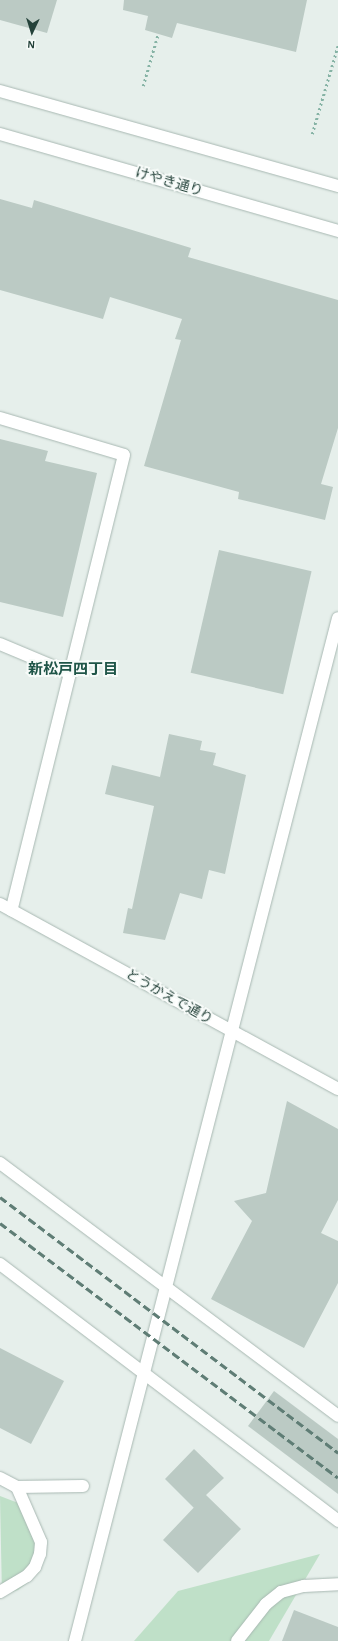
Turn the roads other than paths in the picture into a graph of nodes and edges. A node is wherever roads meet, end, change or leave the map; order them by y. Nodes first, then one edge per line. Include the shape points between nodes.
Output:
1 (0, 92) edge
2 (0, 134) edge
3 (338, 186) edge
4 (338, 230) edge
5 (0, 418) edge
6 (338, 618) edge
7 (0, 644) edge
8 (69, 673) junction
9 (0, 904) edge
10 (11, 910) junction
11 (234, 1032) junction
12 (338, 1089) edge
13 (0, 1163) edge
14 (0, 1264) edge
15 (168, 1286) junction
16 (142, 1373) junction
17 (338, 1416) edge
18 (0, 1478) edge
19 (83, 1486) dead end
20 (17, 1487) junction
21 (338, 1521) edge
22 (338, 1584) edge
23 (0, 1592) edge
24 (75, 1641) edge
25 (237, 1641) edge

1 - 3 street
2 - 4 street, けやき通り
5 - 8 street via 124,454
6 - 11 street
7 - 8 street
8 - 10 street
9 - 10 street, とうかえで通り
10 - 11 street, とうかえで通り
11 - 12 street, とうかえで通り
11 - 15 street
13 - 15 street
14 - 16 street
15 - 16 street
15 - 17 street
16 - 21 street
16 - 24 street
18 - 20 street
19 - 20 street
20 - 23 street via 39,1537 40,1554 35,1567 27,1576
22 - 25 street via 304,1586 281,1592 266,1604

